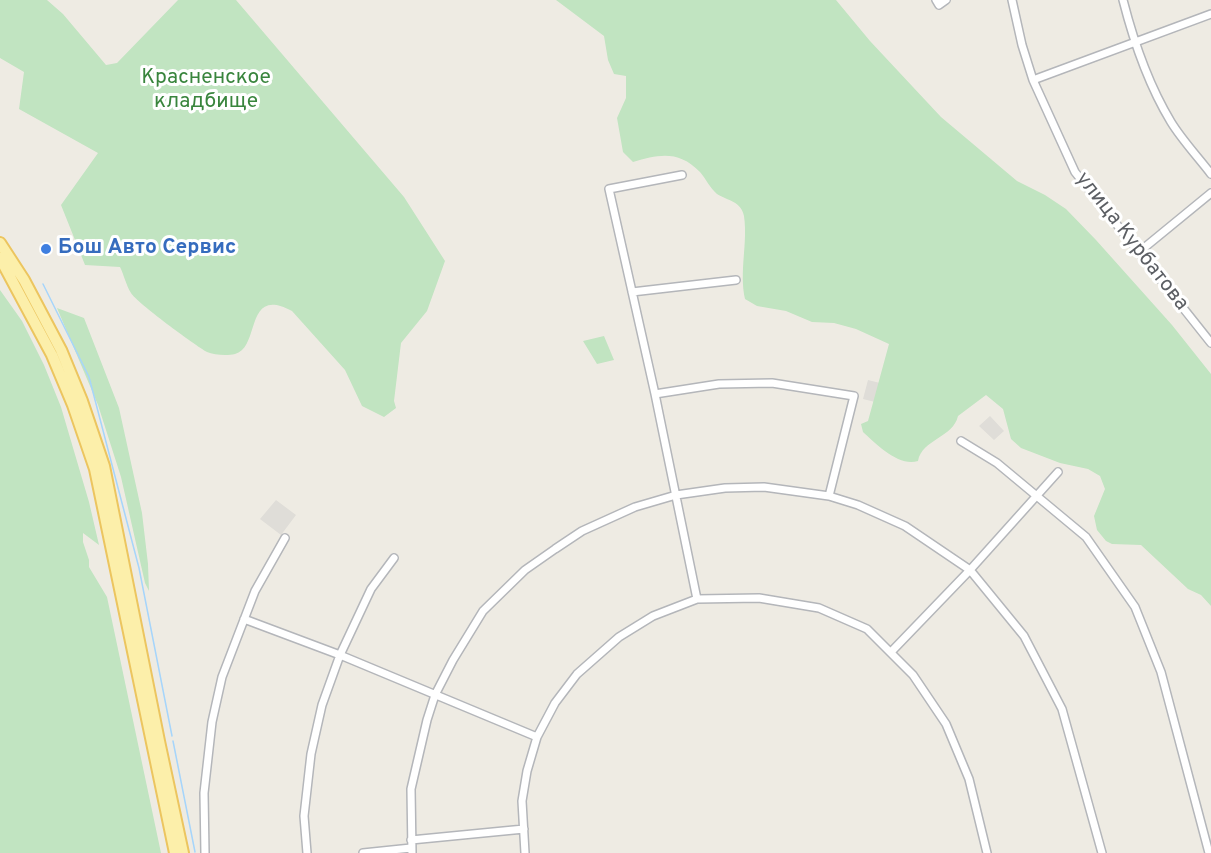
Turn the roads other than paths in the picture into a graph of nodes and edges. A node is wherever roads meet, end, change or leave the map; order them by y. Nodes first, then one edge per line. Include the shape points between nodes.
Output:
1 (1011, 0) edge
2 (1122, 0) edge
3 (1211, 14) edge
4 (1134, 43) junction
5 (1033, 80) junction
6 (1211, 174) edge
7 (682, 175) dead end
8 (1211, 193) edge
9 (0, 243) edge
10 (1138, 252) junction
11 (0, 258) edge
12 (736, 280) dead end
13 (632, 292) junction
14 (1209, 338) edge
15 (655, 394) junction
16 (961, 441) dead end
17 (1058, 472) dead end
18 (676, 495) junction
19 (1038, 495) junction
20 (829, 496) junction
21 (285, 538) dead end
22 (394, 558) dead end
23 (970, 570) junction
24 (697, 599) junction
25 (244, 619) junction
26 (891, 652) junction
27 (339, 655) junction
28 (435, 695) junction
29 (537, 737) junction
30 (524, 830) junction
31 (411, 840) junction
32 (411, 851) edge
33 (175, 853) edge
34 (183, 853) edge
35 (205, 853) edge
36 (307, 853) edge
37 (363, 853) edge
38 (525, 853) edge
39 (987, 853) edge
40 (1102, 853) edge
41 (1209, 853) edge

1 - 5 street, улица Курбатова
2 - 4 street
3 - 4 street
4 - 5 street
4 - 6 street via 1172,123
5 - 10 street, улица Курбатова via 1075,172
7 - 13 street via 609,189
8 - 10 street
9 - 34 main road via 61,351 104,466
10 - 14 street, улица Курбатова
11 - 33 main road via 52,354 95,469
12 - 13 street
13 - 15 street
15 - 18 street
15 - 20 street via 719,384 772,383 854,396
16 - 19 street
17 - 19 street
18 - 20 street via 764,486
18 - 24 street
18 - 28 street via 635,507 582,531 525,570 483,611
19 - 23 street
19 - 41 street via 1086,537 1136,607 1161,672
20 - 23 street via 906,526
21 - 25 street
22 - 27 street via 371,589
23 - 26 street
23 - 40 street via 1024,636 1062,709
24 - 26 street via 759,598 819,608 867,629
24 - 29 street via 653,616 619,637 577,674 555,703
25 - 27 street
25 - 35 street via 222,677 212,722 204,793
26 - 39 street via 913,675 946,724 969,779
27 - 28 street
27 - 36 street via 311,754 304,816
28 - 29 street
28 - 31 street via 411,789
29 - 30 street via 522,801
30 - 31 street
30 - 38 street
31 - 32 street
32 - 37 street

